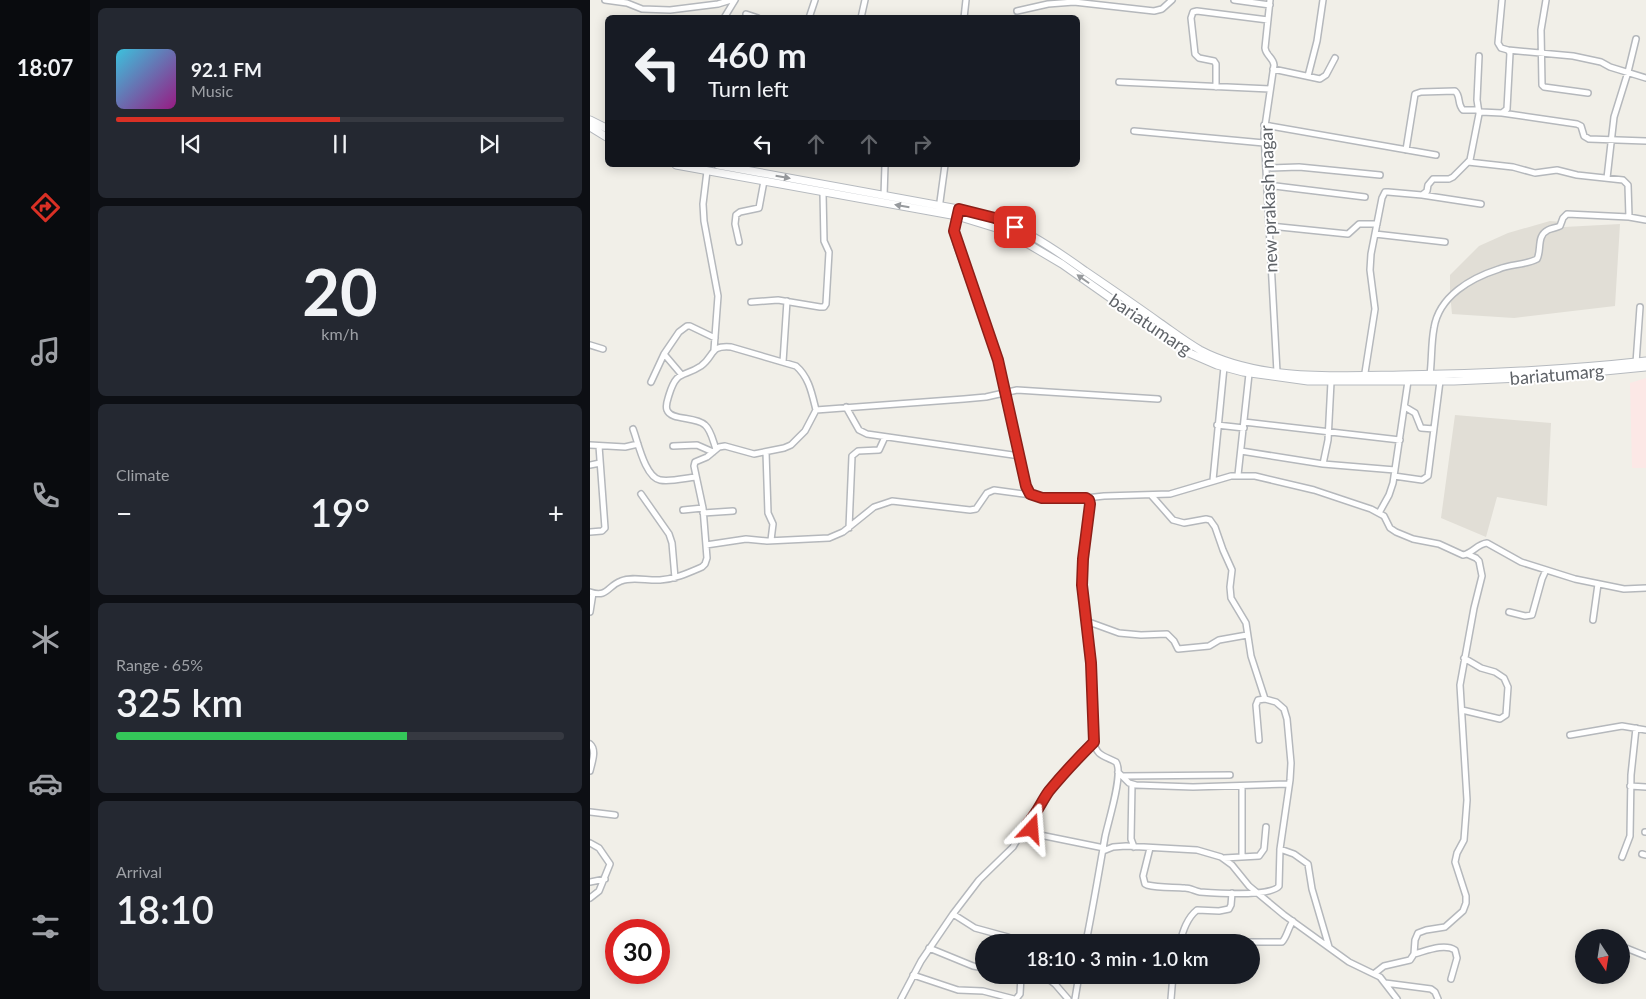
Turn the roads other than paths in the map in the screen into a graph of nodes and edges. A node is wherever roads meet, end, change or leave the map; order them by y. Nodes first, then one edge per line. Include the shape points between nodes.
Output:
1 (605, 0) edge
2 (733, 0) edge
3 (815, 0) edge
4 (863, 0) edge
5 (966, 0) edge
6 (1172, 0) edge
7 (1234, 0) edge
8 (1323, 0) edge
9 (1502, 0) edge
10 (1546, 0) edge
11 (1270, 2) edge
12 (1017, 11) dead end
13 (746, 14) dead end
14 (726, 15) edge
15 (749, 15) edge
16 (810, 15) edge
17 (861, 15) edge
18 (964, 15) edge
19 (1268, 20) junction
20 (1636, 39) dead end
21 (1508, 50) junction
22 (1541, 53) junction
23 (1478, 56) dead end
24 (1335, 58) dead end
25 (1273, 69) junction
26 (1628, 72) junction
27 (1308, 76) junction
28 (1646, 78) edge
29 (1118, 82) dead end
30 (1216, 87) junction
31 (1270, 89) junction
32 (1588, 93) dead end
33 (1479, 112) junction
34 (1502, 113) junction
35 (590, 120) edge
36 (1264, 125) junction
37 (590, 127) edge
38 (605, 128) edge
39 (1134, 131) dead end
40 (605, 136) edge
41 (1612, 141) junction
42 (1646, 142) edge
43 (1264, 143) junction
44 (1406, 150) junction
45 (1436, 155) dead end
46 (1468, 162) junction
47 (686, 167) edge
48 (729, 167) edge
49 (885, 167) edge
50 (946, 167) edge
51 (1266, 168) junction
52 (707, 171) junction
53 (1380, 175) dead end
54 (1607, 178) junction
55 (764, 181) junction
56 (1267, 185) junction
57 (823, 192) junction
58 (1422, 194) junction
59 (884, 196) junction
60 (1365, 197) dead end
61 (1481, 204) dead end
62 (939, 209) junction
63 (958, 212) junction
64 (1629, 217) junction
65 (1646, 220) edge
66 (1376, 224) junction
67 (1270, 226) junction
68 (1375, 234) junction
69 (738, 242) dead end
70 (1445, 242) dead end
71 (786, 301) junction
72 (751, 302) dead end
73 (1640, 307) dead end
74 (715, 338) junction
75 (590, 345) edge
76 (603, 349) dead end
77 (714, 350) junction
78 (664, 354) junction
79 (783, 362) junction
80 (1636, 362) junction
81 (1646, 362) edge
82 (1224, 367) junction
83 (1646, 368) edge
84 (1277, 372) junction
85 (681, 374) junction
86 (1249, 374) junction
87 (1430, 375) junction
88 (1364, 379) junction
89 (1408, 381) junction
90 (1440, 381) junction
91 (651, 382) dead end
92 (1331, 382) junction
93 (1006, 392) junction
94 (1158, 399) dead end
95 (846, 407) junction
96 (1405, 407) junction
97 (816, 410) junction
98 (1217, 425) junction
99 (1244, 425) junction
100 (633, 429) dead end
101 (1434, 429) junction
102 (1329, 433) junction
103 (885, 437) junction
104 (1400, 440) junction
105 (590, 444) edge
106 (638, 444) junction
107 (599, 446) junction
108 (673, 446) dead end
109 (715, 450) junction
110 (1241, 451) junction
111 (766, 452) junction
112 (1020, 456) junction
113 (600, 463) junction
114 (1323, 464) junction
115 (590, 465) edge
116 (1395, 473) junction
117 (1238, 475) junction
118 (696, 477) junction
119 (1213, 480) junction
120 (641, 494) dead end
121 (1151, 495) junction
122 (1031, 496) junction
123 (1086, 498) junction
124 (683, 510) dead end
125 (703, 510) junction
126 (733, 511) dead end
127 (1379, 513) junction
128 (849, 528) junction
129 (590, 532) edge
130 (771, 540) junction
131 (706, 545) junction
132 (1467, 554) junction
133 (1546, 570) junction
134 (675, 578) junction
135 (1598, 584) junction
136 (1646, 588) edge
137 (592, 592) edge
138 (590, 612) edge
139 (1509, 612) dead end
140 (1593, 620) dead end
141 (1086, 621) junction
142 (1247, 635) junction
143 (1464, 658) junction
144 (1265, 699) junction
145 (1462, 710) junction
146 (1636, 728) junction
147 (1646, 730) edge
148 (1570, 735) dead end
149 (1259, 740) dead end
150 (1094, 742) junction
151 (590, 744) edge
152 (590, 771) edge
153 (1118, 772) junction
154 (1230, 775) dead end
155 (1123, 776) junction
156 (1132, 784) junction
157 (1289, 784) junction
158 (1242, 786) junction
159 (1630, 786) junction
160 (1646, 787) edge
161 (590, 812) edge
162 (615, 814) dead end
163 (1027, 824) junction
164 (1266, 827) dead end
165 (590, 843) edge
166 (1134, 847) junction
167 (1150, 848) junction
168 (1103, 849) junction
169 (1280, 849) junction
170 (1242, 856) junction
171 (1622, 857) dead end
172 (1224, 858) junction
173 (605, 879) junction
174 (590, 882) edge
175 (1232, 893) junction
176 (1257, 893) junction
177 (590, 898) edge
178 (953, 914) junction
179 (1293, 922) junction
180 (997, 934) edge
181 (1087, 934) edge
182 (1183, 934) edge
183 (1260, 942) edge
184 (929, 948) junction
185 (1329, 948) junction
186 (1630, 950) edge
187 (1414, 954) junction
188 (1646, 956) edge
189 (975, 966) edge
190 (1375, 973) junction
191 (913, 975) junction
192 (1451, 979) dead end
193 (1385, 983) junction
194 (1019, 984) edge
195 (1055, 984) edge
196 (1078, 984) edge
197 (1172, 984) edge
198 (901, 999) edge
199 (1015, 999) edge
200 (1068, 999) edge
201 (1076, 999) edge
202 (1171, 999) edge
203 (1397, 999) edge
204 (1438, 999) edge

1 - 2 street via 627,3 640,9 670,10
2 - 14 street
3 - 16 street
4 - 17 street
5 - 18 street
6 - 12 street via 1154,11 1074,2
7 - 11 street
8 - 27 street via 1318,40
9 - 21 street via 1498,43
10 - 22 street
11 - 19 street, new prakash nagar
13 - 15 street
19 - 25 street, new prakash nagar via 1265,52 1273,60
19 - 30 street via 1193,12 1195,54 1216,64
20 - 26 street
21 - 22 street
21 - 34 street via 1508,105
22 - 26 street via 1573,56
22 - 32 street via 1544,87
23 - 33 street
24 - 27 street via 1324,78
25 - 27 street
25 - 31 street, new prakash nagar
26 - 28 street
26 - 41 street via 1614,117
29 - 30 street
30 - 31 street
31 - 36 street, new prakash nagar
33 - 34 street
33 - 44 street via 1463,110 1454,92 1416,94
33 - 46 street via 1472,156
34 - 41 street via 1577,124 1586,138
35 - 38 main road
36 - 43 street, new prakash nagar
36 - 44 street
37 - 40 main road
39 - 43 street
41 - 42 street
41 - 54 street
43 - 51 street, new prakash nagar
44 - 45 street
46 - 54 street via 1535,173 1557,170
46 - 58 street via 1453,177 1433,179
47 - 52 main road, bariatumarg
48 -> 59 main road, bariatumarg
49 - 59 street
50 - 62 street
51 - 53 street
51 - 56 street, new prakash nagar
52 - 55 main road, bariatumarg
52 - 74 street via 703,212 717,289
54 - 64 street via 1626,182
55 - 57 main road, bariatumarg
55 - 69 street via 759,208 736,216
56 - 60 street
56 - 67 street, new prakash nagar
62 -> 57 main road, bariatumarg
57 - 71 street via 824,241 829,252 826,304 820,307
58 - 61 street
58 - 66 street via 1385,192
59 - 62 main road, bariatumarg
62 - 63 main road, bariatumarg
82 -> 63 main road, bariatumarg via 1187,352 1031,245
63 - 84 main road, bariatumarg via 995,218 1034,237 1201,350 1231,363
63 - 93 street via 954,231 956,243 998,360
64 - 65 street
64 - 87 street via 1567,214 1560,226 1544,233 1537,259 1500,268 1467,282 1450,298 1436,319
66 - 67 street via 1359,224 1348,234
66 - 68 street
67 - 84 street, new prakash nagar
68 - 70 street
68 - 88 street via 1370,270 1375,309
71 - 72 street
71 - 79 street
73 - 80 street
74 - 77 street
74 - 78 street via 687,326
75 - 76 street
77 - 79 street via 731,347
77 - 85 street via 702,365
78 - 85 street
78 - 91 street
79 - 97 street via 796,366 804,375
80 - 81 main road, bariatumarg
80 - 87 main road, bariatumarg via 1543,371
82 - 86 main road, bariatumarg
82 - 98 street
83 - 90 main road, bariatumarg via 1518,379
84 - 88 main road, bariatumarg
85 - 109 street via 672,384 667,410 673,416 705,425
86 - 92 main road, bariatumarg
86 - 99 street
87 - 88 main road, bariatumarg
88 - 89 main road, bariatumarg
88 - 92 main road, bariatumarg
89 - 90 main road, bariatumarg
89 - 96 street
90 - 101 street
92 - 102 street
93 - 94 street via 1017,390
93 - 95 street via 964,399
93 - 112 street
95 - 97 street
95 - 103 street via 859,430
96 - 101 street via 1415,413 1421,428
96 - 104 street
97 - 111 street via 805,431 791,445
98 - 99 street
98 - 119 street
99 - 102 street
99 - 110 street
100 - 106 street
101 - 116 street via 1428,476 1422,480
102 - 104 street
102 - 114 street
103 - 112 street
103 - 128 street via 879,450 858,451 852,456
104 - 116 street
105 - 107 street
106 - 107 street
106 - 118 street via 648,471 656,479
107 - 113 street
108 - 109 street via 698,445
109 - 111 street via 725,446 754,454
109 - 118 street via 694,463
110 - 114 street
110 - 117 street
111 - 130 street via 768,513 773,524
112 - 122 street
113 - 115 street
113 - 129 street via 605,528
114 - 116 street
116 - 127 street via 1391,490
117 - 119 street
117 - 127 street via 1314,490
118 - 125 street
119 - 121 street via 1178,493
120 - 134 street via 669,534
121 - 123 street
121 - 142 street via 1173,520 1184,523 1206,519 1213,523 1232,570 1232,598 1244,619
122 - 123 street
122 - 128 street via 994,490 987,493 976,509 970,510 892,501 874,507
123 - 141 street via 1090,509 1082,585
124 - 125 street
125 - 126 street
125 - 131 street
127 - 132 street via 1396,532
128 - 130 street via 829,538
130 - 131 street
131 - 134 street via 705,564
132 - 133 street via 1487,543 1521,562
132 - 143 street via 1479,561 1482,576
133 - 135 street
133 - 139 street via 1532,615
134 - 137 street via 624,580 604,593
135 - 136 street via 1624,589
135 - 140 street
137 - 138 street
141 - 142 street via 1118,633 1167,634 1180,649 1209,646 1219,640
141 - 150 street
142 - 144 street
143 - 145 street via 1460,684
143 - 145 street via 1500,675 1508,687 1503,718
144 - 149 street via 1258,700 1256,705
144 - 157 street via 1276,702 1286,713 1291,763
145 - 187 street via 1467,800 1464,840 1455,862 1466,903 1463,911 1445,927 1418,933
146 - 147 street
146 - 148 street via 1614,726
146 - 159 street
150 - 153 street via 1100,756 1116,762
150 - 163 street via 1068,768
151 - 152 street via 594,751
153 - 155 street
153 - 168 street
154 - 155 street
155 - 156 street
156 - 158 street
156 - 166 street via 1131,839
157 - 158 street
157 - 169 street
158 - 170 street
159 - 160 street
159 - 171 street via 1630,836
161 - 162 street
163 - 168 street via 1040,834
163 - 178 street via 1013,847 980,880
164 - 170 street via 1261,855
165 - 173 street via 599,848 610,864
166 - 167 street
166 - 168 street
167 - 172 street via 1197,850
167 - 175 street via 1144,876 1147,886
168 - 181 street
169 - 176 street via 1278,888
169 - 185 street via 1301,857 1310,868 1312,889
170 - 172 street
172 - 176 street
173 - 174 street
173 - 177 street via 599,891
175 - 176 street
175 - 182 street via 1229,909 1197,910
176 - 179 street
178 - 180 street via 975,928
178 - 184 street
179 - 183 street via 1282,942
179 - 185 street
184 - 189 street
184 - 191 street
185 - 190 street via 1354,965
186 - 188 street
187 - 190 street via 1410,960 1384,966
187 - 192 street via 1444,947 1455,950 1457,958
190 - 193 street
191 - 198 street
191 - 199 street via 958,990 983,991
193 - 203 street
193 - 204 street via 1431,989
194 - 199 street via 1020,994
195 - 200 street
196 - 201 street
197 - 202 street

